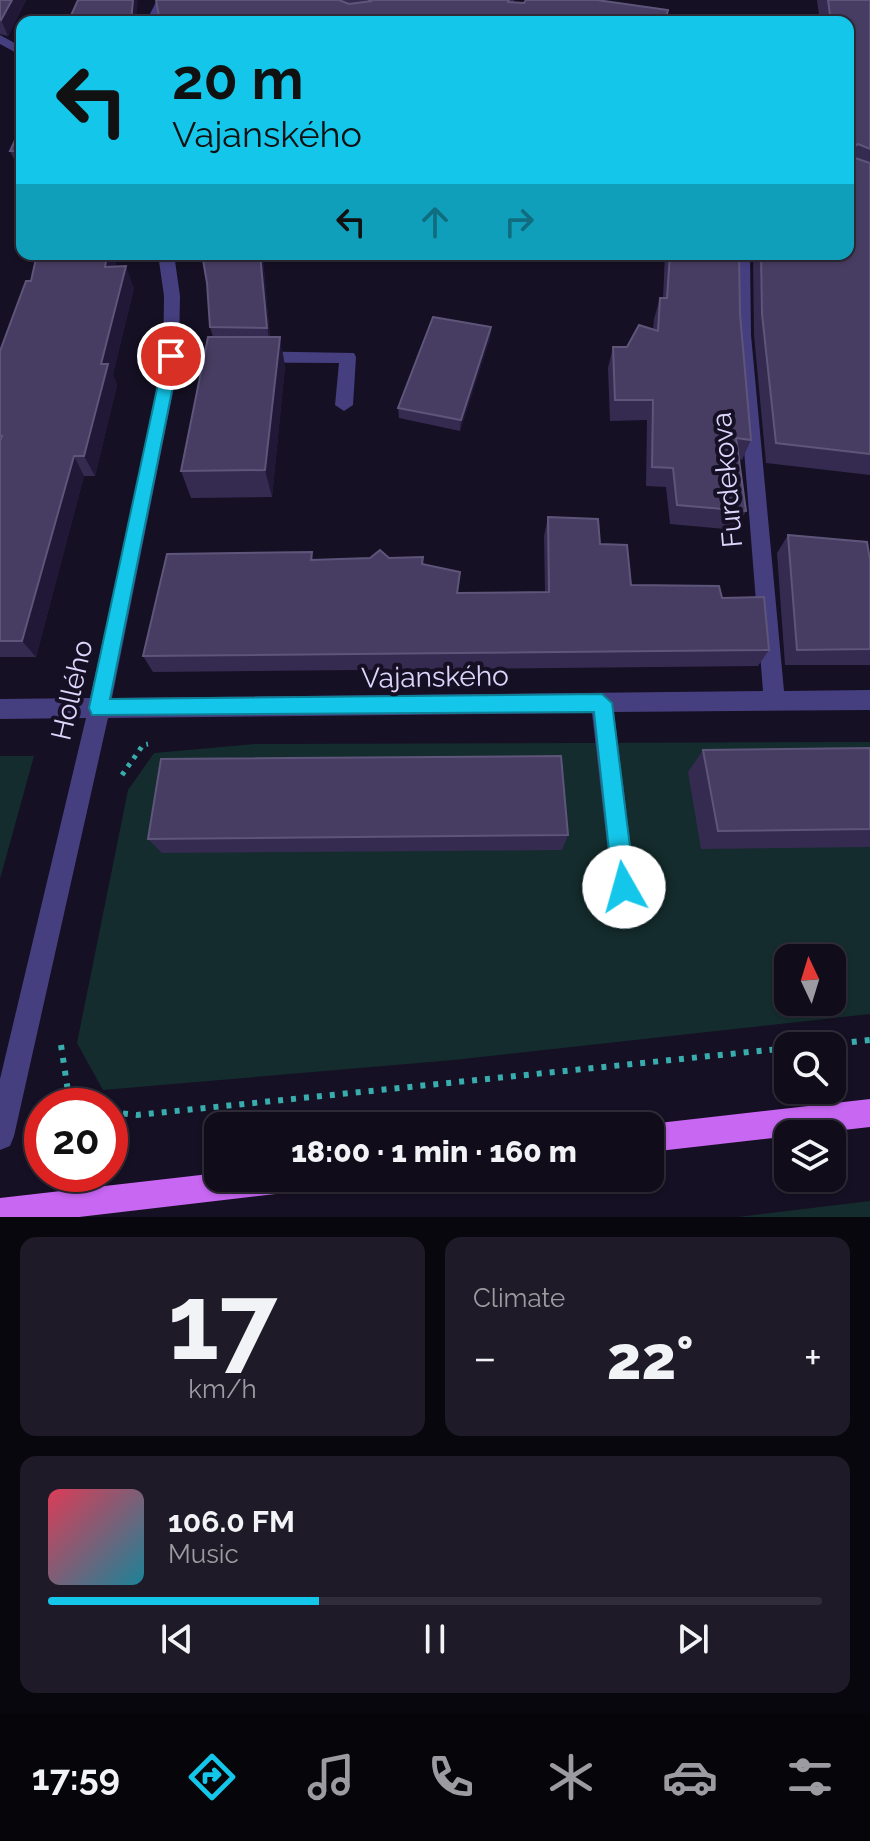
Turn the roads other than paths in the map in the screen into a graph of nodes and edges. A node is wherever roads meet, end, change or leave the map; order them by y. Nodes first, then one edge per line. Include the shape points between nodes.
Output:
1 (167, 260) edge
2 (742, 260) edge
3 (171, 356) junction
4 (344, 405) dead end
5 (870, 700) edge
6 (774, 701) junction
7 (602, 703) junction
8 (99, 708) junction
9 (0, 709) edge
10 (624, 887) dead end
11 (870, 1113) edge
12 (0, 1136) edge
13 (664, 1136) edge
14 (204, 1188) edge
15 (0, 1212) edge

1 - 3 street, Hollého
2 - 6 street, Furdekova via 743,335
3 - 4 street via 348,357
3 - 8 street, Hollého
5 - 6 street, Vajanského
6 - 7 street, Vajanského
7 - 8 street, Vajanského
7 - 10 street
8 - 9 street, Vajanského
8 - 12 street, Hollého
11 - 13 main road
14 - 15 main road

